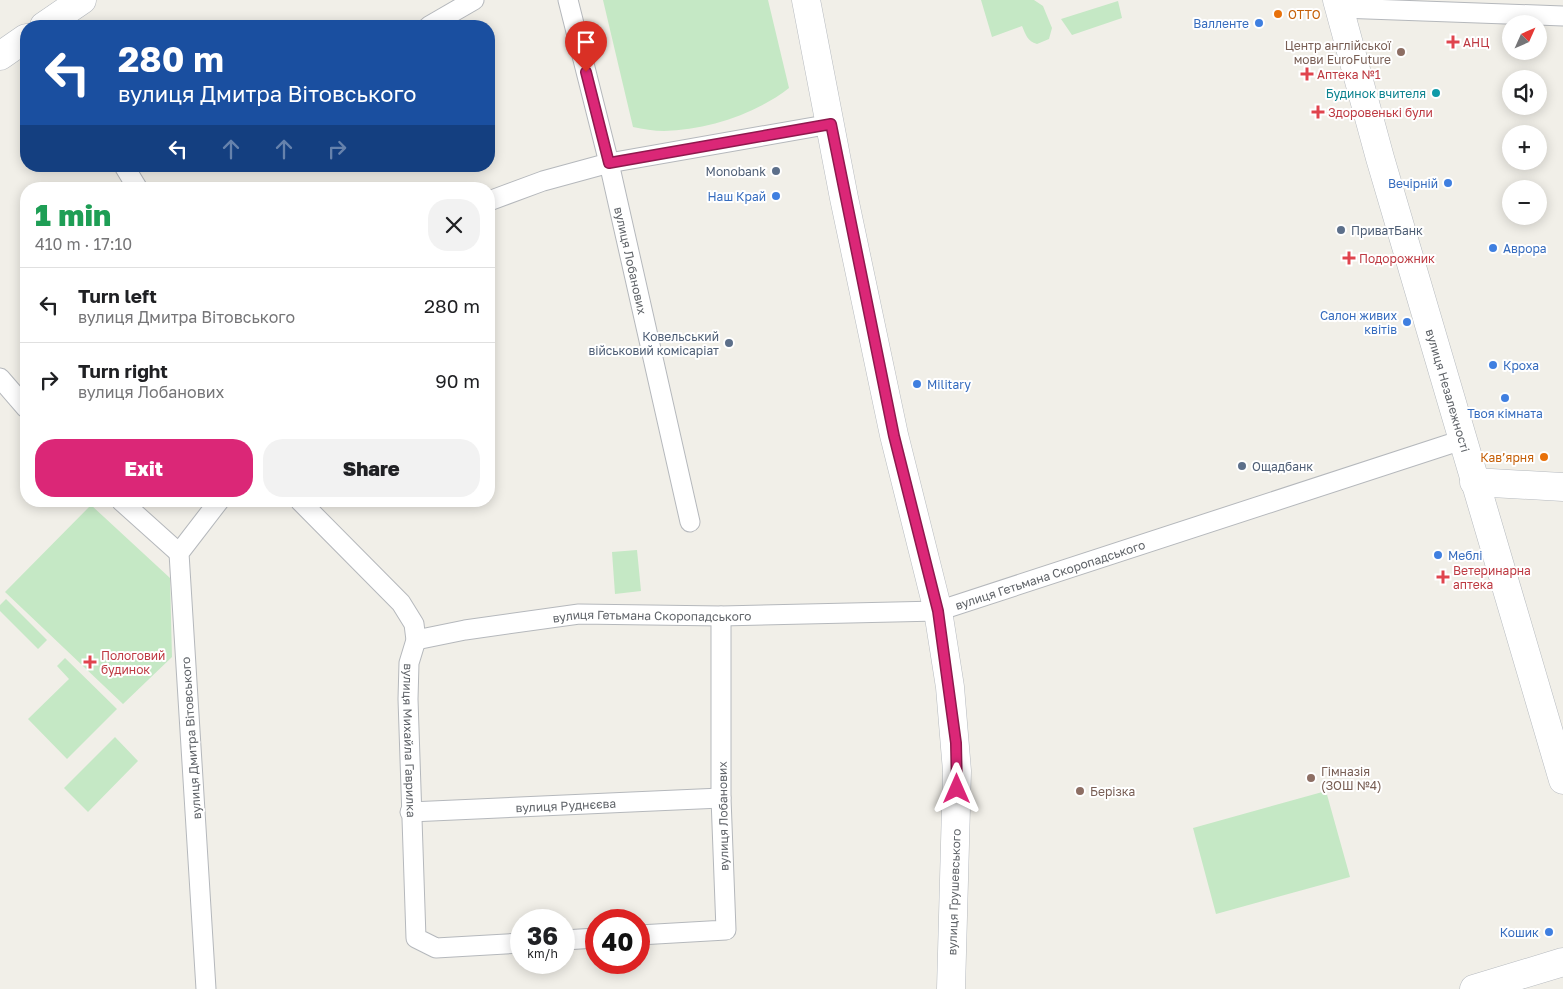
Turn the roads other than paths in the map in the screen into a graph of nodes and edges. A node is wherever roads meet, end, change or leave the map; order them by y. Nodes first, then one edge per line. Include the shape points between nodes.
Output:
1 (82, 0) edge
2 (474, 0) edge
3 (568, 0) edge
4 (806, 0) edge
5 (1338, 4) edge
6 (1563, 16) edge
7 (53, 20) edge
8 (440, 20) edge
9 (20, 42) edge
10 (0, 56) edge
11 (831, 124) junction
12 (609, 163) junction
13 (495, 199) edge
14 (0, 378) edge
15 (20, 401) edge
16 (1462, 440) junction
17 (1474, 482) junction
18 (1563, 487) edge
19 (128, 507) edge
20 (214, 507) edge
21 (306, 507) edge
22 (690, 522) dead end
23 (179, 553) junction
24 (938, 611) junction
25 (721, 616) junction
26 (416, 640) junction
27 (1563, 780) edge
28 (721, 798) junction
29 (410, 812) junction
30 (650, 934) edge
31 (510, 943) edge
32 (1563, 962) edge
33 (206, 989) edge
34 (951, 989) edge
35 (1474, 989) edge

1 - 7 street
2 - 8 street
3 - 12 street, вулиця Лобанових
4 - 11 street, вулиця Грушевського
5 - 6 street
5 - 16 street, вулиця Незалежності
9 - 10 street
11 - 12 street
11 - 24 street, вулиця Грушевського via 894,436
12 - 13 street
12 - 22 street, вулиця Лобанових
14 - 15 street
16 - 17 street, вулиця Незалежності
16 - 24 street, вулиця Гетьмана Скоропадського
17 - 18 street
17 - 27 street, вулиця Незалежності
19 - 23 street
20 - 23 street
21 - 26 street, вулиця Михайла Гаврилка via 401,603 414,624
23 - 33 street, вулиця Дмитра Вітовського
24 - 25 street, вулиця Гетьмана Скоропадського
24 - 34 street, вулиця Грушевського via 958,771
25 - 26 street, вулиця Гетьмана Скоропадського via 579,614
25 - 28 street, вулиця Лобанових
26 - 29 street, вулиця Михайла Гаврилка via 410,663 408,699
28 - 29 street, вулиця Руднєєва
28 - 30 street, вулиця Лобанових via 726,930
29 - 31 street, вулиця Михайла Гаврилка via 416,938 436,948
32 - 35 street

